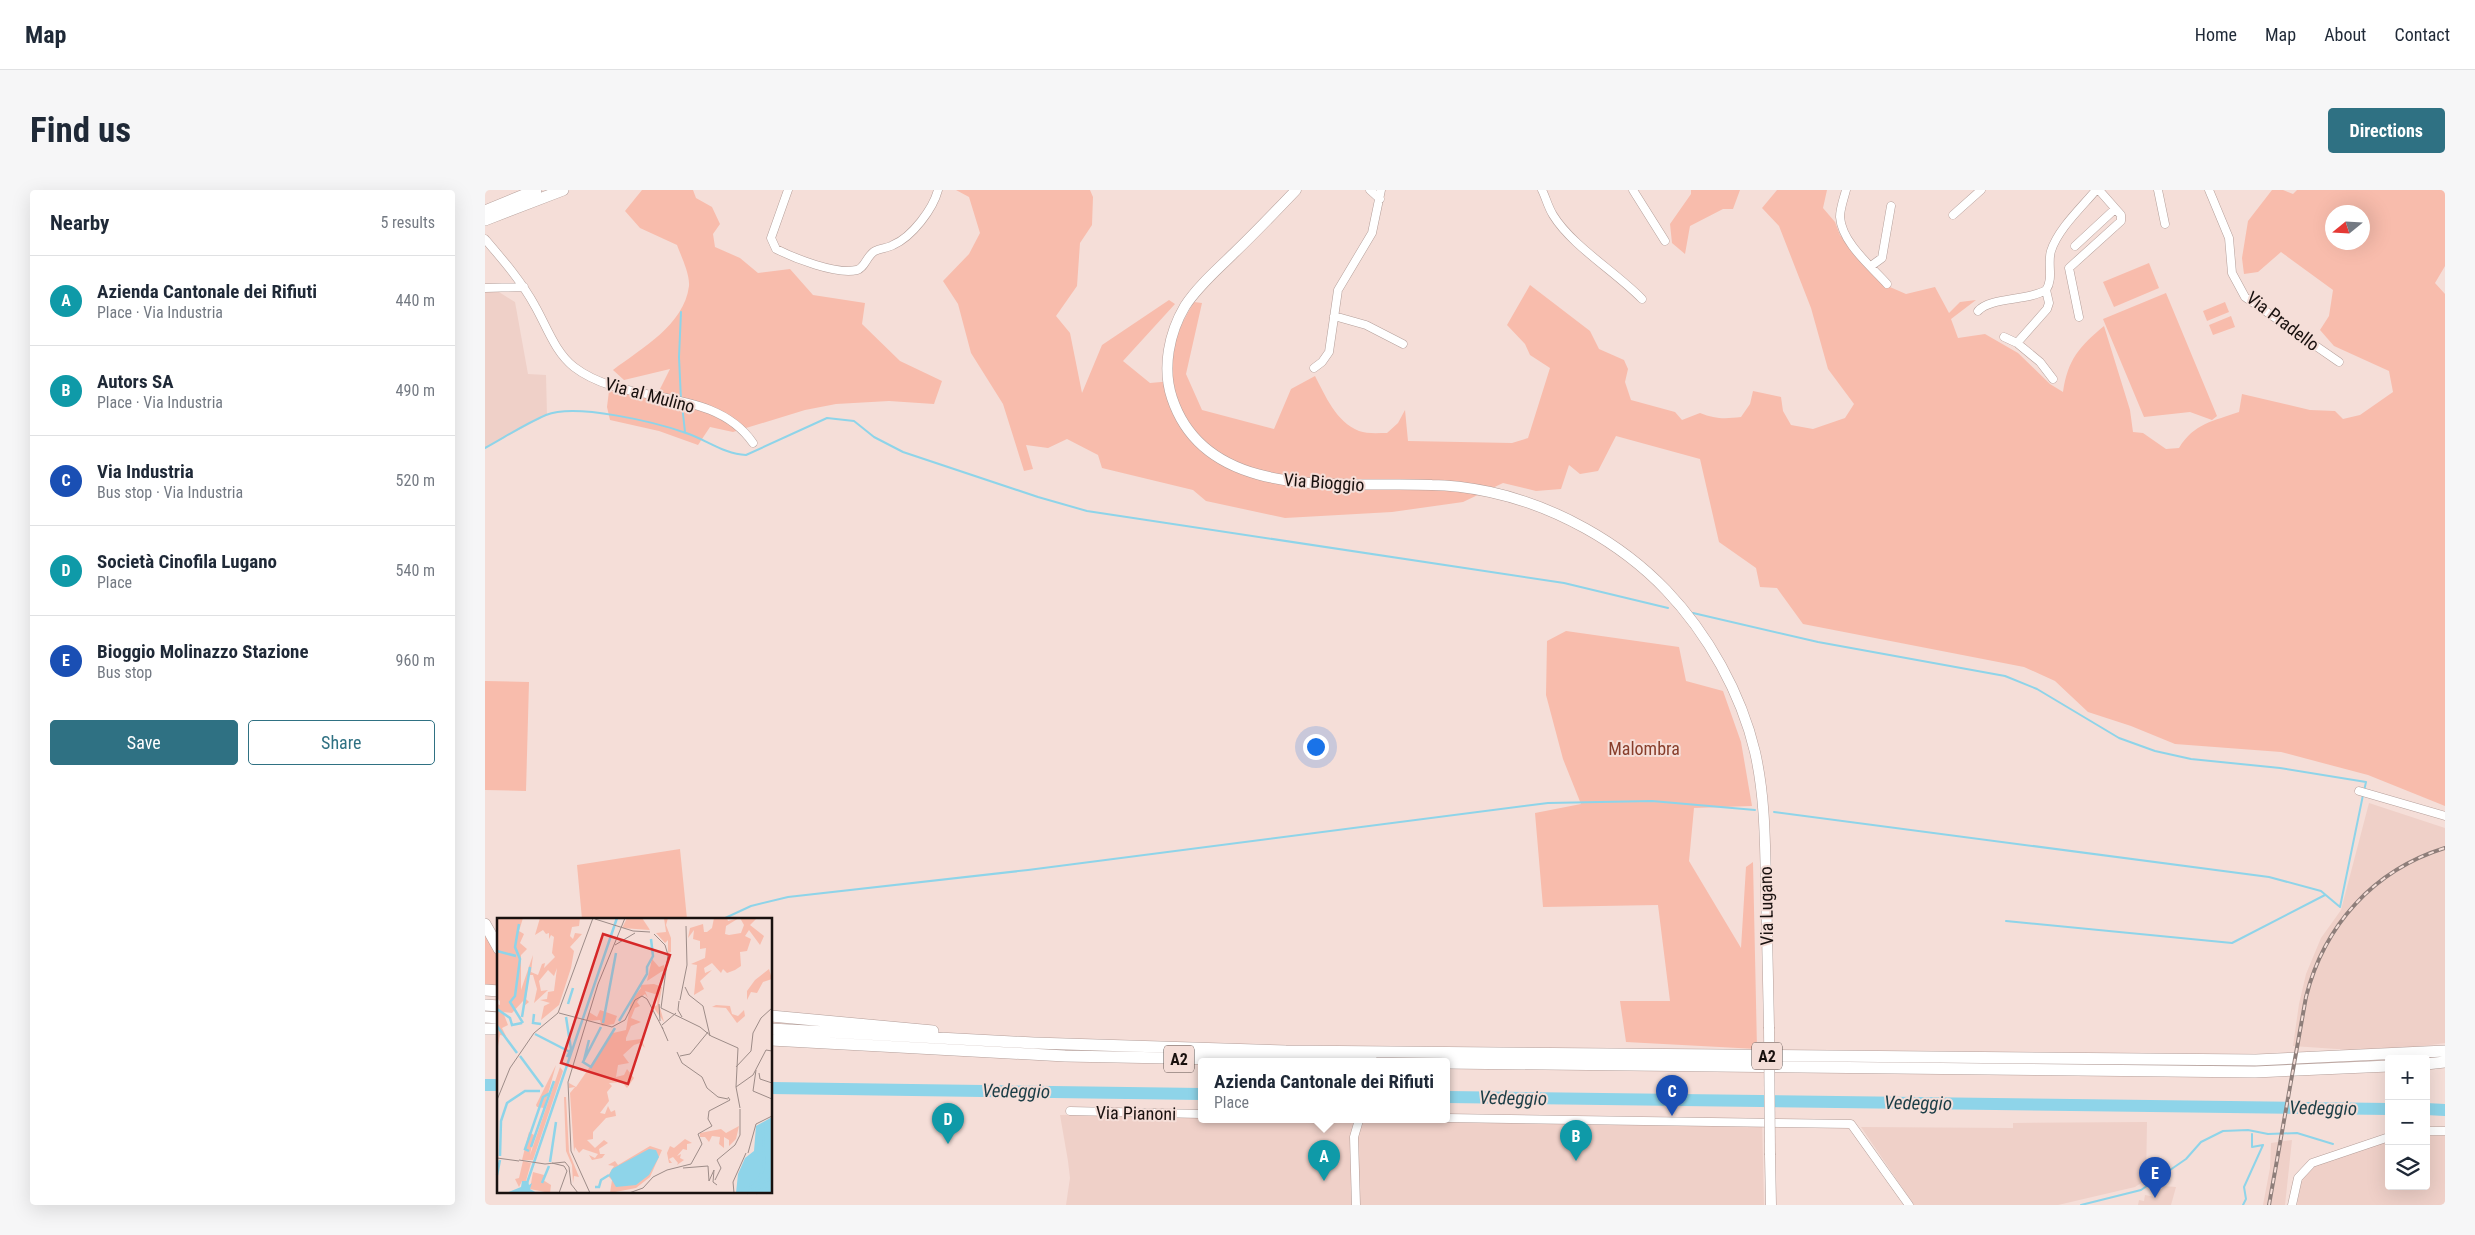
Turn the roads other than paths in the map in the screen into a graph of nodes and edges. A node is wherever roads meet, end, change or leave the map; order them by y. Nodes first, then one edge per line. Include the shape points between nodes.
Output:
1 (536, 190) edge
2 (563, 190) edge
3 (788, 190) edge
4 (938, 190) edge
5 (1296, 190) edge
6 (1370, 190) edge
7 (1381, 190) edge
8 (1542, 190) edge
9 (1633, 190) edge
10 (1846, 190) edge
11 (1981, 190) edge
12 (2097, 190) edge
13 (2158, 190) edge
14 (2209, 190) edge
15 (1380, 198) junction
16 (1891, 206) dead end
17 (2115, 209) junction
18 (485, 211) edge
19 (1953, 215) dead end
20 (485, 220) edge
21 (2165, 224) dead end
22 (485, 239) edge
23 (1665, 241) dead end
24 (2075, 246) dead end
25 (1871, 266) junction
26 (1887, 284) dead end
27 (523, 287) junction
28 (485, 288) edge
29 (2046, 290) junction
30 (1642, 300) dead end
31 (1978, 311) dead end
32 (1334, 316) junction
33 (2079, 317) dead end
34 (2004, 337) dead end
35 (2017, 343) junction
36 (1403, 344) dead end
37 (2339, 362) dead end
38 (1314, 368) dead end
39 (2053, 379) dead end
40 (753, 444) dead end
41 (1693, 622) joint
42 (2359, 792) dead end
43 (2445, 816) edge
44 (485, 924) edge
45 (497, 945) edge
46 (773, 1016) edge
47 (773, 1029) edge
48 (773, 1040) edge
49 (1034, 1043) junction
50 (813, 1044) junction
51 (773, 1046) edge
52 (2445, 1051) edge
53 (1198, 1059) edge
54 (2445, 1062) edge
55 (1450, 1063) edge
56 (2430, 1064) edge
57 (2385, 1066) edge
58 (1070, 1112) dead end
59 (1198, 1114) edge
60 (1450, 1118) edge
61 (1357, 1123) edge
62 (2430, 1131) edge
63 (2445, 1131) edge
64 (2385, 1138) edge
65 (1356, 1205) edge
66 (1771, 1205) edge
67 (1909, 1205) edge
68 (2292, 1205) edge

1 - 18 highway
2 - 20 highway
3 - 4 street via 771,238 776,249 827,267 855,271 875,252 901,241 929,212
5 - 41 main road, Via Bioggio via 1202,284 1176,325 1169,355 1170,391 1180,417 1195,438 1207,450 1228,462 1282,480 1324,484 1452,486 1491,492 1539,506 1587,529 1618,550 1665,589
6 - 15 street
7 - 15 street
8 - 30 street via 1552,214 1567,233 1625,281
9 - 23 street
10 - 25 street via 1840,217 1849,241
11 - 19 street
12 - 17 street
12 - 29 street via 2057,239 2051,253 2050,284
13 - 21 street
14 - 37 street, Via Pradello via 2229,238 2232,273 2245,297
15 - 32 street via 1372,233 1338,290
16 - 25 street via 1883,258
17 - 24 street
17 - 33 street via 2121,215 2121,221 2069,268
22 - 27 street, Via al Mulino
25 - 26 street
27 - 28 street
27 - 40 street, Via al Mulino via 548,333 573,366 594,380 686,403 731,422 745,432
29 - 31 street via 2005,302 1997,301
29 - 35 street via 2047,309
32 - 36 street via 1366,325
32 - 38 street via 1329,352
34 - 35 street
35 - 39 street via 2040,362
41 - 66 main road, Via Lugano, bridge via 1723,668 1741,707 1760,778 1765,824
42 - 43 street
44 - 45 highway
46 - 49 highway, A2
47 - 49 highway, A2
48 - 50 highway, A2
49 - 52 highway, A2 via 1267,1051 2255,1060
50 - 51 highway, A2
50 - 53 highway, A2
54 - 56 highway
55 - 57 highway, A2 via 2245,1072
58 - 59 street, Via Pianoni
60 - 67 street via 1851,1124
61 - 65 street via 1354,1137
62 - 63 street
64 - 68 street via 2313,1163 2298,1178

